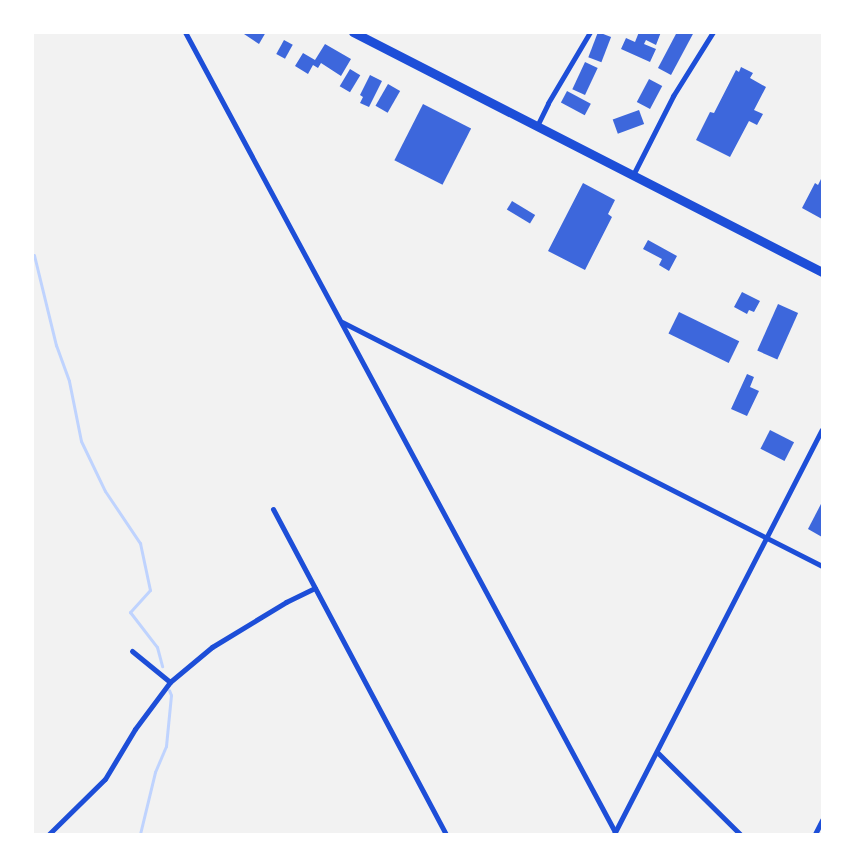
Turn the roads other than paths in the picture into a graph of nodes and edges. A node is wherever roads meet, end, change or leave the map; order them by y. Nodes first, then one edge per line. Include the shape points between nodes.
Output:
1 (185, 32) edge
2 (353, 32) edge
3 (590, 32) edge
4 (713, 32) edge
5 (537, 126) junction
6 (633, 176) junction
7 (822, 272) edge
8 (342, 322) junction
9 (822, 430) edge
10 (273, 509) dead end
11 (767, 536) junction
12 (822, 566) edge
13 (315, 588) junction
14 (132, 651) dead end
15 (170, 682) junction
16 (657, 752) junction
17 (822, 820) edge
18 (614, 833) edge
19 (50, 834) edge
20 (446, 834) edge
21 (740, 834) edge
22 (815, 834) edge

1 - 8 street
2 - 5 highway
3 - 5 street
4 - 6 street via 673,96
5 - 6 highway
6 - 7 highway
8 - 11 street
8 - 18 street
9 - 11 street
10 - 13 street
11 - 12 street
11 - 16 street
13 - 15 street via 212,647
13 - 20 street
14 - 15 street
15 - 19 street via 106,779
16 - 18 street
16 - 21 street
17 - 22 street

